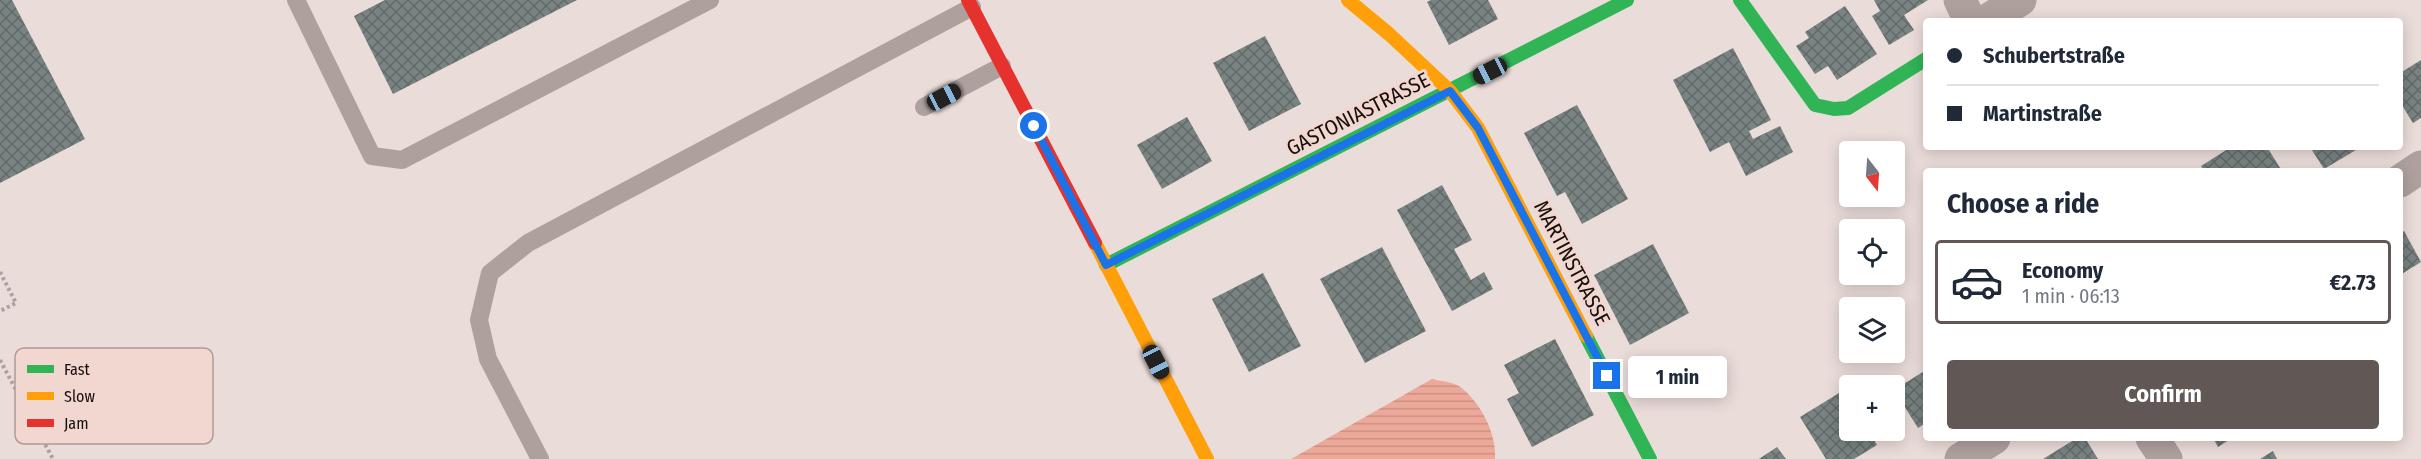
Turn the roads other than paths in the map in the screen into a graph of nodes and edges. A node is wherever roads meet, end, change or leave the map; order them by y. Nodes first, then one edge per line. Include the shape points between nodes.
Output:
1 (296, 0) edge
2 (710, 0) edge
3 (1348, 0) edge
4 (1627, 0) edge
5 (1740, 0) edge
6 (1960, 0) edge
7 (2020, 0) edge
8 (970, 3) edge
9 (1969, 18) edge
10 (1991, 18) edge
11 (1923, 61) edge
12 (1002, 66) junction
13 (1450, 91) junction
14 (924, 107) dead end
15 (1106, 265) junction
16 (1989, 441) edge
17 (2154, 441) edge
18 (540, 459) edge
19 (1207, 459) edge
20 (1650, 459) edge
21 (1961, 459) edge
22 (2166, 459) edge

1 - 2 lane via 372,156 402,160
3 - 13 street, MARTINSTRASSE
4 - 13 street, GASTONIASTRASSE
5 - 11 street via 1815,105 1848,108
6 - 9 street
7 - 10 street
8 - 12 street
8 - 18 lane via 528,243 490,273 479,320 488,359
12 - 14 lane
12 - 15 street
13 - 15 street, GASTONIASTRASSE
13 - 20 street, MARTINSTRASSE via 1478,128
15 - 19 street
16 - 21 street
17 - 22 street

